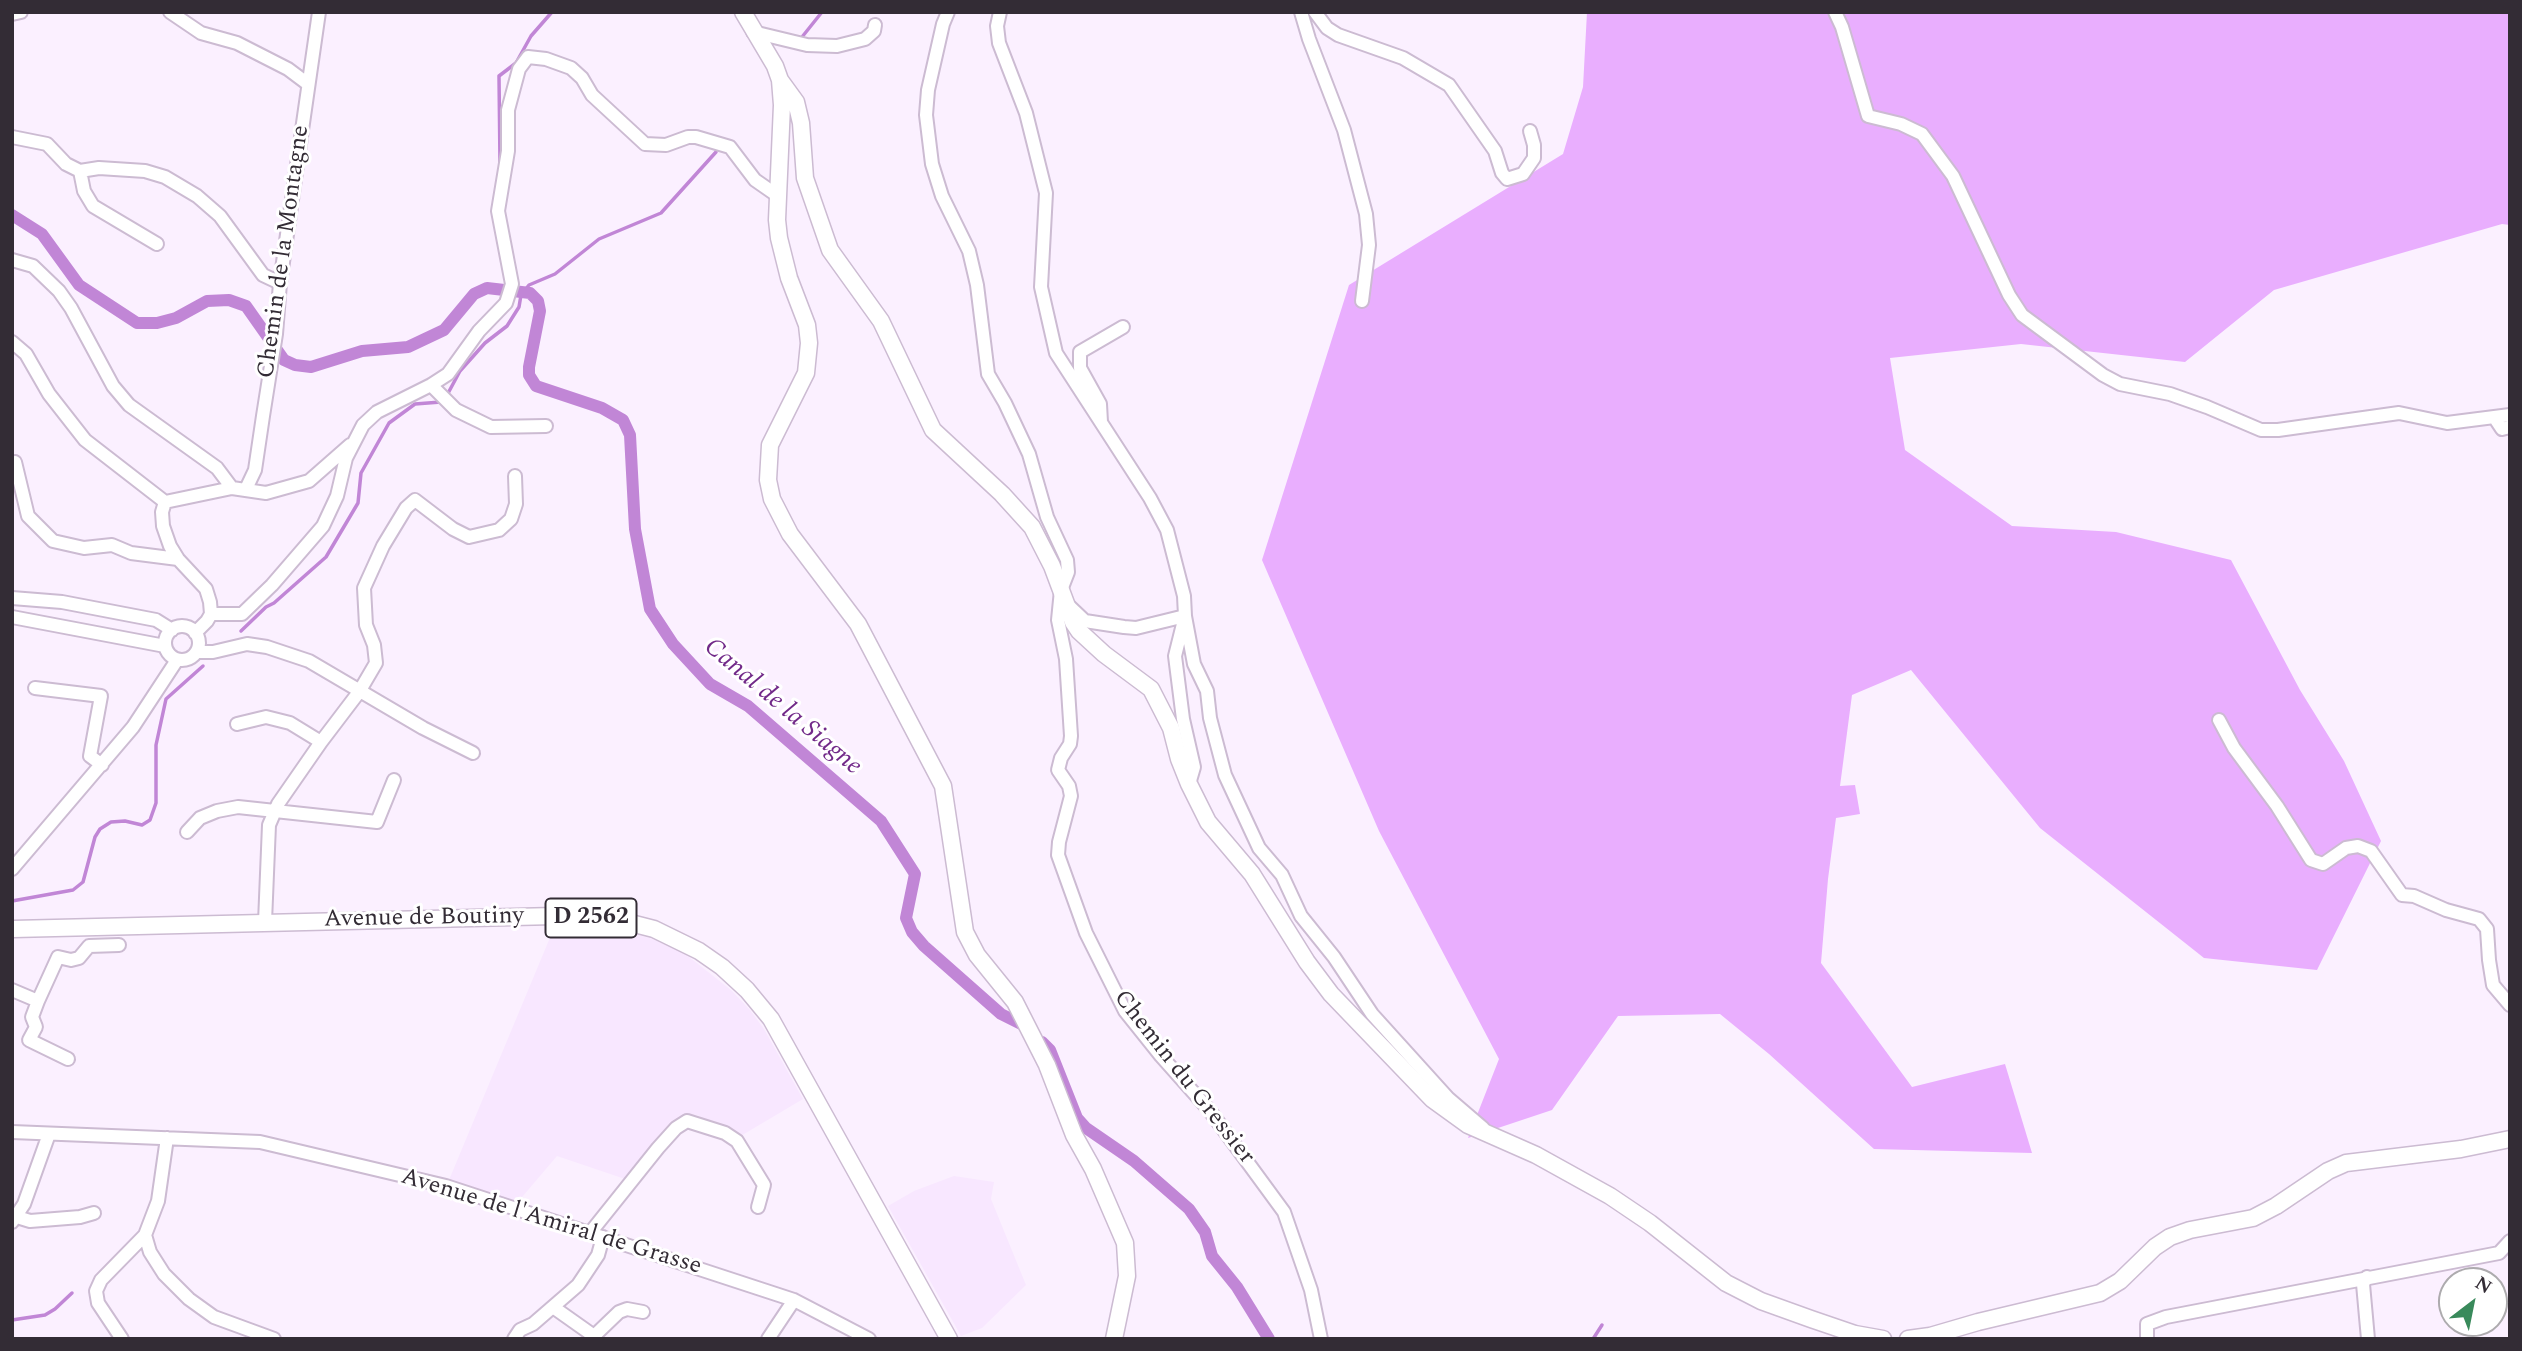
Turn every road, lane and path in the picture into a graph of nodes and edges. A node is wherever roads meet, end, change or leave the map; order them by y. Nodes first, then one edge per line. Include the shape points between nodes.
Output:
1 (21, 12) edge
2 (170, 12) edge
3 (319, 12) edge
4 (743, 12) edge
5 (948, 12) edge
6 (1301, 12) edge
7 (1315, 12) edge
8 (1835, 12) edge
9 (12, 14) edge
10 (999, 15) edge
11 (875, 25) dead end
12 (753, 32) junction
13 (780, 80) junction
14 (308, 84) junction
15 (1530, 131) dead end
16 (12, 137) edge
17 (80, 171) junction
18 (778, 196) junction
19 (157, 244) dead end
20 (12, 260) edge
21 (280, 283) junction
22 (1362, 301) dead end
23 (1123, 327) dead end
24 (12, 342) edge
25 (430, 385) junction
26 (2510, 415) edge
27 (2494, 417) junction
28 (1101, 422) junction
29 (546, 426) dead end
30 (2510, 427) edge
31 (353, 443) junction
32 (15, 462) dead end
33 (515, 476) dead end
34 (232, 488) junction
35 (246, 489) junction
36 (166, 502) junction
37 (178, 559) junction
38 (1064, 596) junction
39 (12, 598) edge
40 (211, 614) junction
41 (1185, 616) junction
42 (12, 617) edge
43 (172, 629) junction
44 (195, 632) junction
45 (165, 646) junction
46 (197, 652) junction
47 (177, 660) junction
48 (35, 688) dead end
49 (359, 692) junction
50 (2219, 720) dead end
51 (237, 724) dead end
52 (321, 742) junction
53 (473, 753) dead end
54 (102, 765) junction
55 (394, 780) dead end
56 (1189, 784) junction
57 (275, 810) junction
58 (187, 832) dead end
59 (12, 869) edge
60 (265, 922) junction
61 (12, 928) edge
62 (12, 934) edge
63 (119, 945) dead end
64 (12, 990) edge
65 (38, 1001) junction
66 (2510, 1006) edge
67 (68, 1059) dead end
68 (12, 1132) edge
69 (49, 1134) junction
70 (167, 1138) junction
71 (1494, 1138) junction
72 (2510, 1139) edge
73 (758, 1208) dead end
74 (94, 1213) dead end
75 (15, 1219) edge
76 (590, 1233) junction
77 (145, 1235) junction
78 (603, 1237) junction
79 (2510, 1241) edge
80 (2367, 1277) junction
81 (794, 1300) junction
82 (553, 1307) junction
83 (643, 1312) dead end
84 (592, 1338) edge
85 (122, 1339) edge
86 (274, 1339) edge
87 (514, 1339) edge
88 (768, 1339) edge
89 (869, 1339) edge
90 (949, 1339) edge
91 (1114, 1339) edge
92 (1321, 1339) edge
93 (1883, 1339) edge
94 (1908, 1339) edge
95 (2147, 1339) edge
96 (2368, 1339) edge

1 - 9 street
2 - 14 street via 201,33 237,43
3 - 14 street, Chemin de la Montagne
4 - 12 main road
5 - 38 street, Chemin du Gressier via 928,90 932,164 942,197 969,251 988,374 1029,454 1047,517 1067,560
6 - 22 street via 1344,130 1366,214 1369,245
7 - 15 street via 1338,35 1403,58 1449,85 1495,151 1507,179 1523,174 1534,158
8 - 27 street via 1868,116 1922,134 1953,176 2022,315 2103,375 2120,384 2170,394 2261,430 2399,413 2447,423
10 - 28 street via 999,43 1026,113 1046,193 1041,287 1047,319 1056,353
11 - 12 street via 865,39 838,46 807,45
12 - 13 main road
13 - 18 main road
13 - 38 main road via 796,102 805,177 830,250 881,321 933,430 1031,527
14 - 21 street, Chemin de la Montagne
16 - 17 street via 47,144
17 - 19 street via 93,206
17 - 21 street via 145,171 165,177 220,216 263,275
18 - 25 street via 755,180 730,148 696,137 666,145 645,144 592,95 571,68 528,57 519,69 508,110 508,151 498,211 512,284 506,303 448,374
18 - 91 main road via 781,246 807,325 809,354 806,373 770,444 772,499 790,534 858,624 943,786 965,932 1015,1002 1125,1242 1127,1276
20 - 34 street via 33,267 59,291 113,386 129,405 217,468
21 - 35 street, Chemin de la Montagne via 255,470
23 - 28 street via 1080,352 1080,368 1100,404
24 - 36 street via 26,354 49,394 85,440
25 - 29 street via 456,410 491,427
25 - 31 street via 377,412
26 - 27 street
27 - 30 street via 2502,429
28 - 41 street via 1167,530
31 - 35 street via 310,481 266,493
31 - 40 street via 337,496 323,526 305,549 242,614
32 - 37 street via 28,516 53,541 84,548 112,545 131,553
33 - 49 street via 516,504 511,519 499,530 469,537 415,500 406,508 364,588 366,625 376,663
34 - 35 street
34 - 36 street
36 - 37 street via 163,526
37 - 40 street via 206,590
38 - 41 street via 1085,621 1136,628
38 - 56 main road via 1079,631 1151,689 1171,728
38 - 92 street, Chemin du Gressier via 1058,620 1066,659 1071,736 1058,770 1071,796 1058,855 1086,933 1125,1011 1210,1111 1284,1212 1311,1290
39 - 43 street via 62,602 156,620
40 - 44 street
41 - 56 street via 1175,656 1194,767
41 - 71 street via 1225,775 1259,848 1282,875 1301,916 1372,1014 1448,1098
42 - 45 street
43 - 44 street via 184,626
43 - 45 street
44 - 46 street
45 - 47 street
46 - 47 street
46 - 49 street via 267,647 309,661
47 - 54 street
48 - 54 street via 101,696 90,756
49 - 52 street
49 - 53 street
50 - 66 street via 2311,860 2323,864 2346,848 2358,846 2371,851 2402,895 2414,895 2479,919 2487,929 2493,985
51 - 52 street via 266,717 290,723
52 - 57 street
54 - 59 street
55 - 57 street via 377,822
56 - 71 main road via 1208,822 1252,874 1331,994 1432,1099
57 - 58 street via 217,810 200,818
57 - 60 street via 269,825
60 - 61 main road, Avenue de Boutiny / D 2562
60 - 90 main road, Avenue de Boutiny / D 2562 via 555,916 619,920 654,929 699,951 747,990 771,1019
61 - 62 main road
63 - 65 street via 89,946 71,960 58,957
64 - 65 street
65 - 67 street via 32,1017 36,1027 29,1041
68 - 69 street, Avenue de l'Amiral de Grasse
69 - 70 street, Avenue de l'Amiral de Grasse
69 - 75 street
70 - 76 street, Avenue de l'Amiral de Grasse via 260,1142 446,1185
70 - 77 street via 158,1201
71 - 93 main road via 1536,1155 1610,1196 1726,1283 1799,1315
72 - 94 main road via 2346,1163 2253,1218 2170,1237 2100,1293
73 - 76 street via 764,1185 737,1141 687,1121 658,1148
74 - 75 street
76 - 78 street, Avenue de l'Amiral de Grasse
77 - 85 street via 96,1291 98,1303
77 - 86 street via 164,1274 189,1299 214,1317
78 - 81 street, Avenue de l'Amiral de Grasse
78 - 82 street via 598,1255 578,1285
79 - 80 street via 2499,1253
80 - 95 street via 2166,1317 2147,1324
80 - 96 street via 2363,1284
81 - 88 street
81 - 89 street, Avenue de l'Amiral de Grasse
82 - 84 street
82 - 87 street
83 - 84 street via 619,1312

